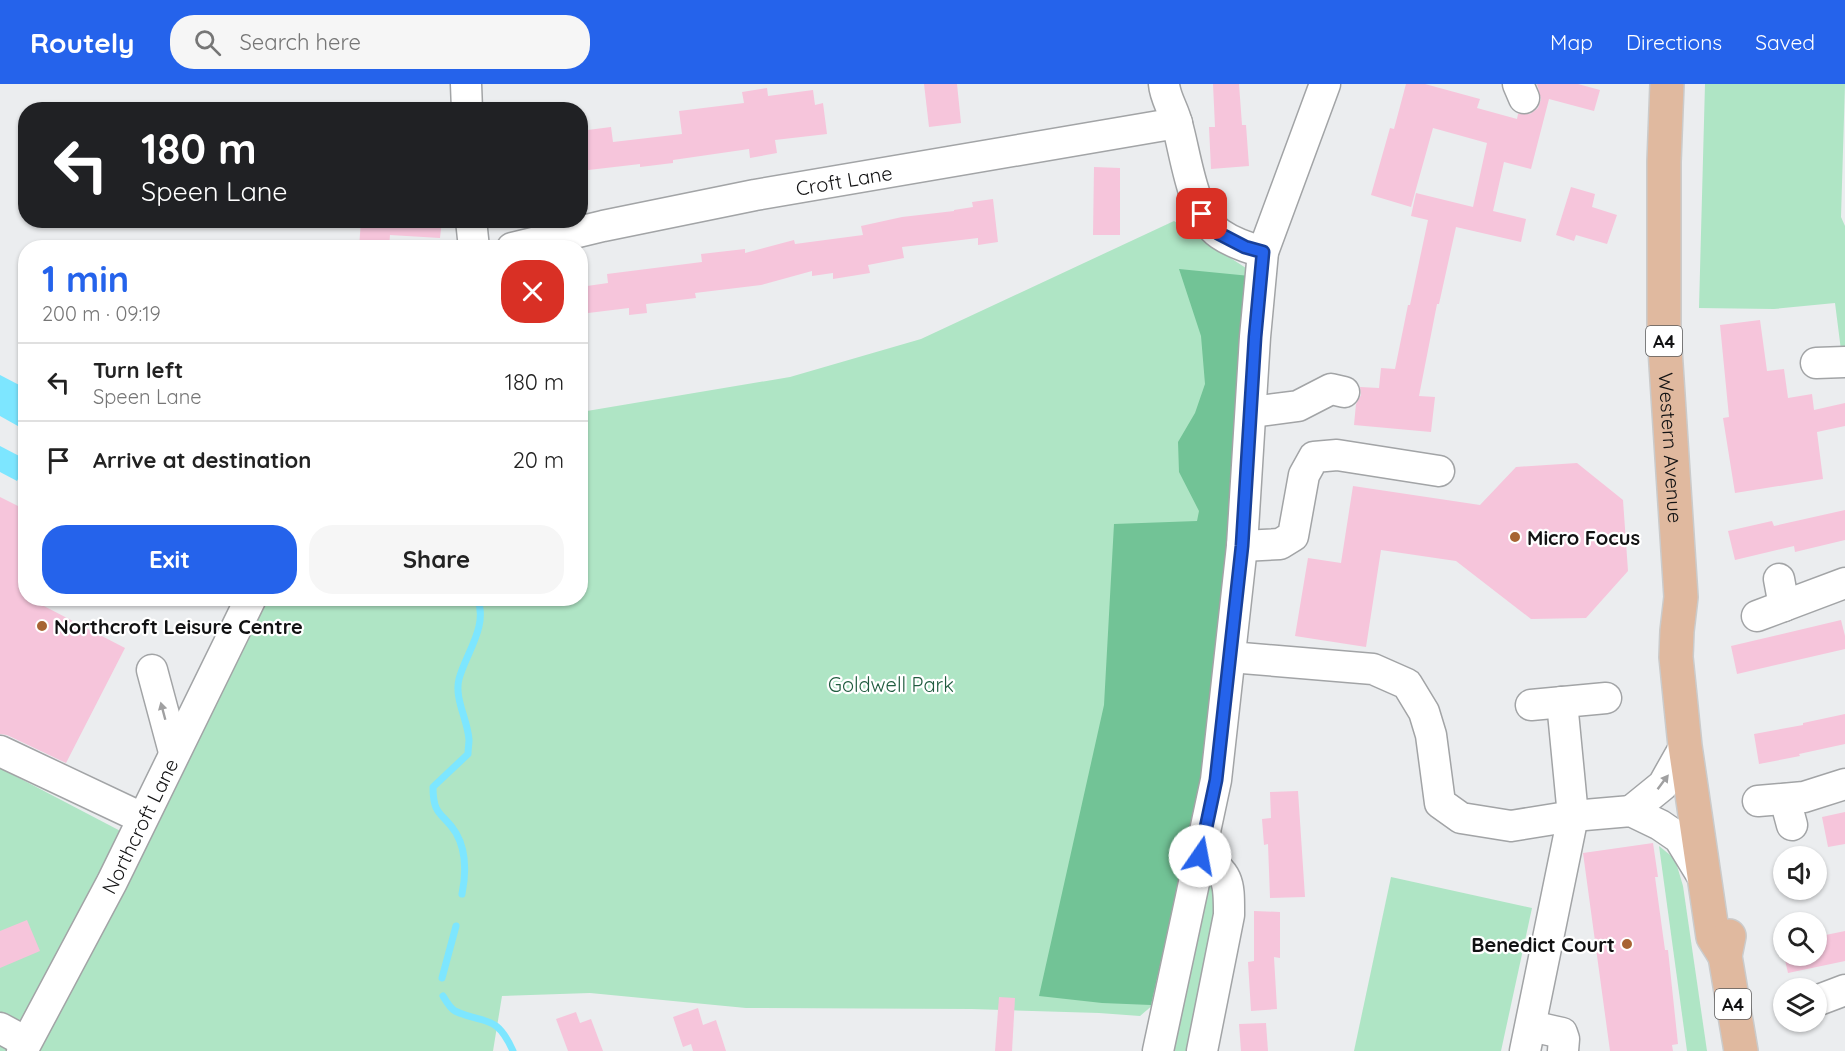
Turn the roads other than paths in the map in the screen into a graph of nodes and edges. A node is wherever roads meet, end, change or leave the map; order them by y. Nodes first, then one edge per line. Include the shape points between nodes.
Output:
1 (466, 84) edge
2 (1164, 84) edge
3 (1325, 84) edge
4 (1667, 84) edge
5 (466, 102) edge
6 (1177, 123) junction
7 (545, 240) edge
8 (1263, 252) junction
9 (1344, 392) dead end
10 (1251, 412) junction
11 (1439, 471) dead end
12 (1242, 546) junction
13 (1845, 583) edge
14 (1681, 597) junction
15 (246, 606) edge
16 (1757, 616) dead end
17 (1230, 657) junction
18 (152, 670) dead end
19 (1606, 698) dead end
20 (1562, 702) junction
21 (1531, 705) dead end
22 (1685, 746) junction
23 (0, 751) edge
24 (174, 752) junction
25 (1845, 784) edge
26 (1779, 808) dead end
27 (1631, 811) junction
28 (1573, 816) junction
29 (142, 818) junction
30 (1200, 856) junction
31 (1704, 879) junction
32 (1725, 956) junction
33 (1845, 990) edge
34 (1827, 997) edge
35 (0, 1028) edge
36 (1528, 1038) edge
37 (24, 1046) edge
38 (1158, 1051) edge
39 (1203, 1051) edge
40 (1563, 1051) edge
41 (1741, 1051) edge

1 - 5 street
2 - 6 street
3 - 8 street
4 - 14 main road, Western Avenue / A4 via 1664,333
6 - 7 street, Croft Lane via 755,195
6 - 8 street via 1202,214 1218,233
8 - 10 street
9 - 10 street via 1331,389 1298,406
10 - 12 street
11 - 12 street via 1337,455 1314,457 1304,475 1293,536 1280,544
12 - 17 street
13 - 16 street via 1781,592
14 - 22 main road, Western Avenue / A4 via 1676,657
14 - 32 main road, Western Avenue / A4 via 1698,666 1730,927
15 - 24 street, Northcroft Lane
17 - 28 street via 1373,669 1407,684 1424,712 1431,735 1440,803 1461,818 1511,826
17 - 30 street via 1216,780
24 -> 18 street
19 - 20 street
20 - 21 street
20 - 28 street
27 -> 22 street via 1663,785
22 - 31 main road, Western Avenue / A4
23 - 29 street
24 - 29 street, Northcroft Lane
25 - 26 street
27 - 28 street
27 - 31 street via 1679,838
28 - 36 street
29 - 37 street, Northcroft Lane
30 - 38 street
30 - 39 street via 1225,876 1229,895 1229,915
31 - 32 main road, Western Avenue / A4 via 1713,937
32 - 41 main road, Western Avenue / A4
33 - 34 street
35 - 37 street
36 - 40 street via 1562,1033

